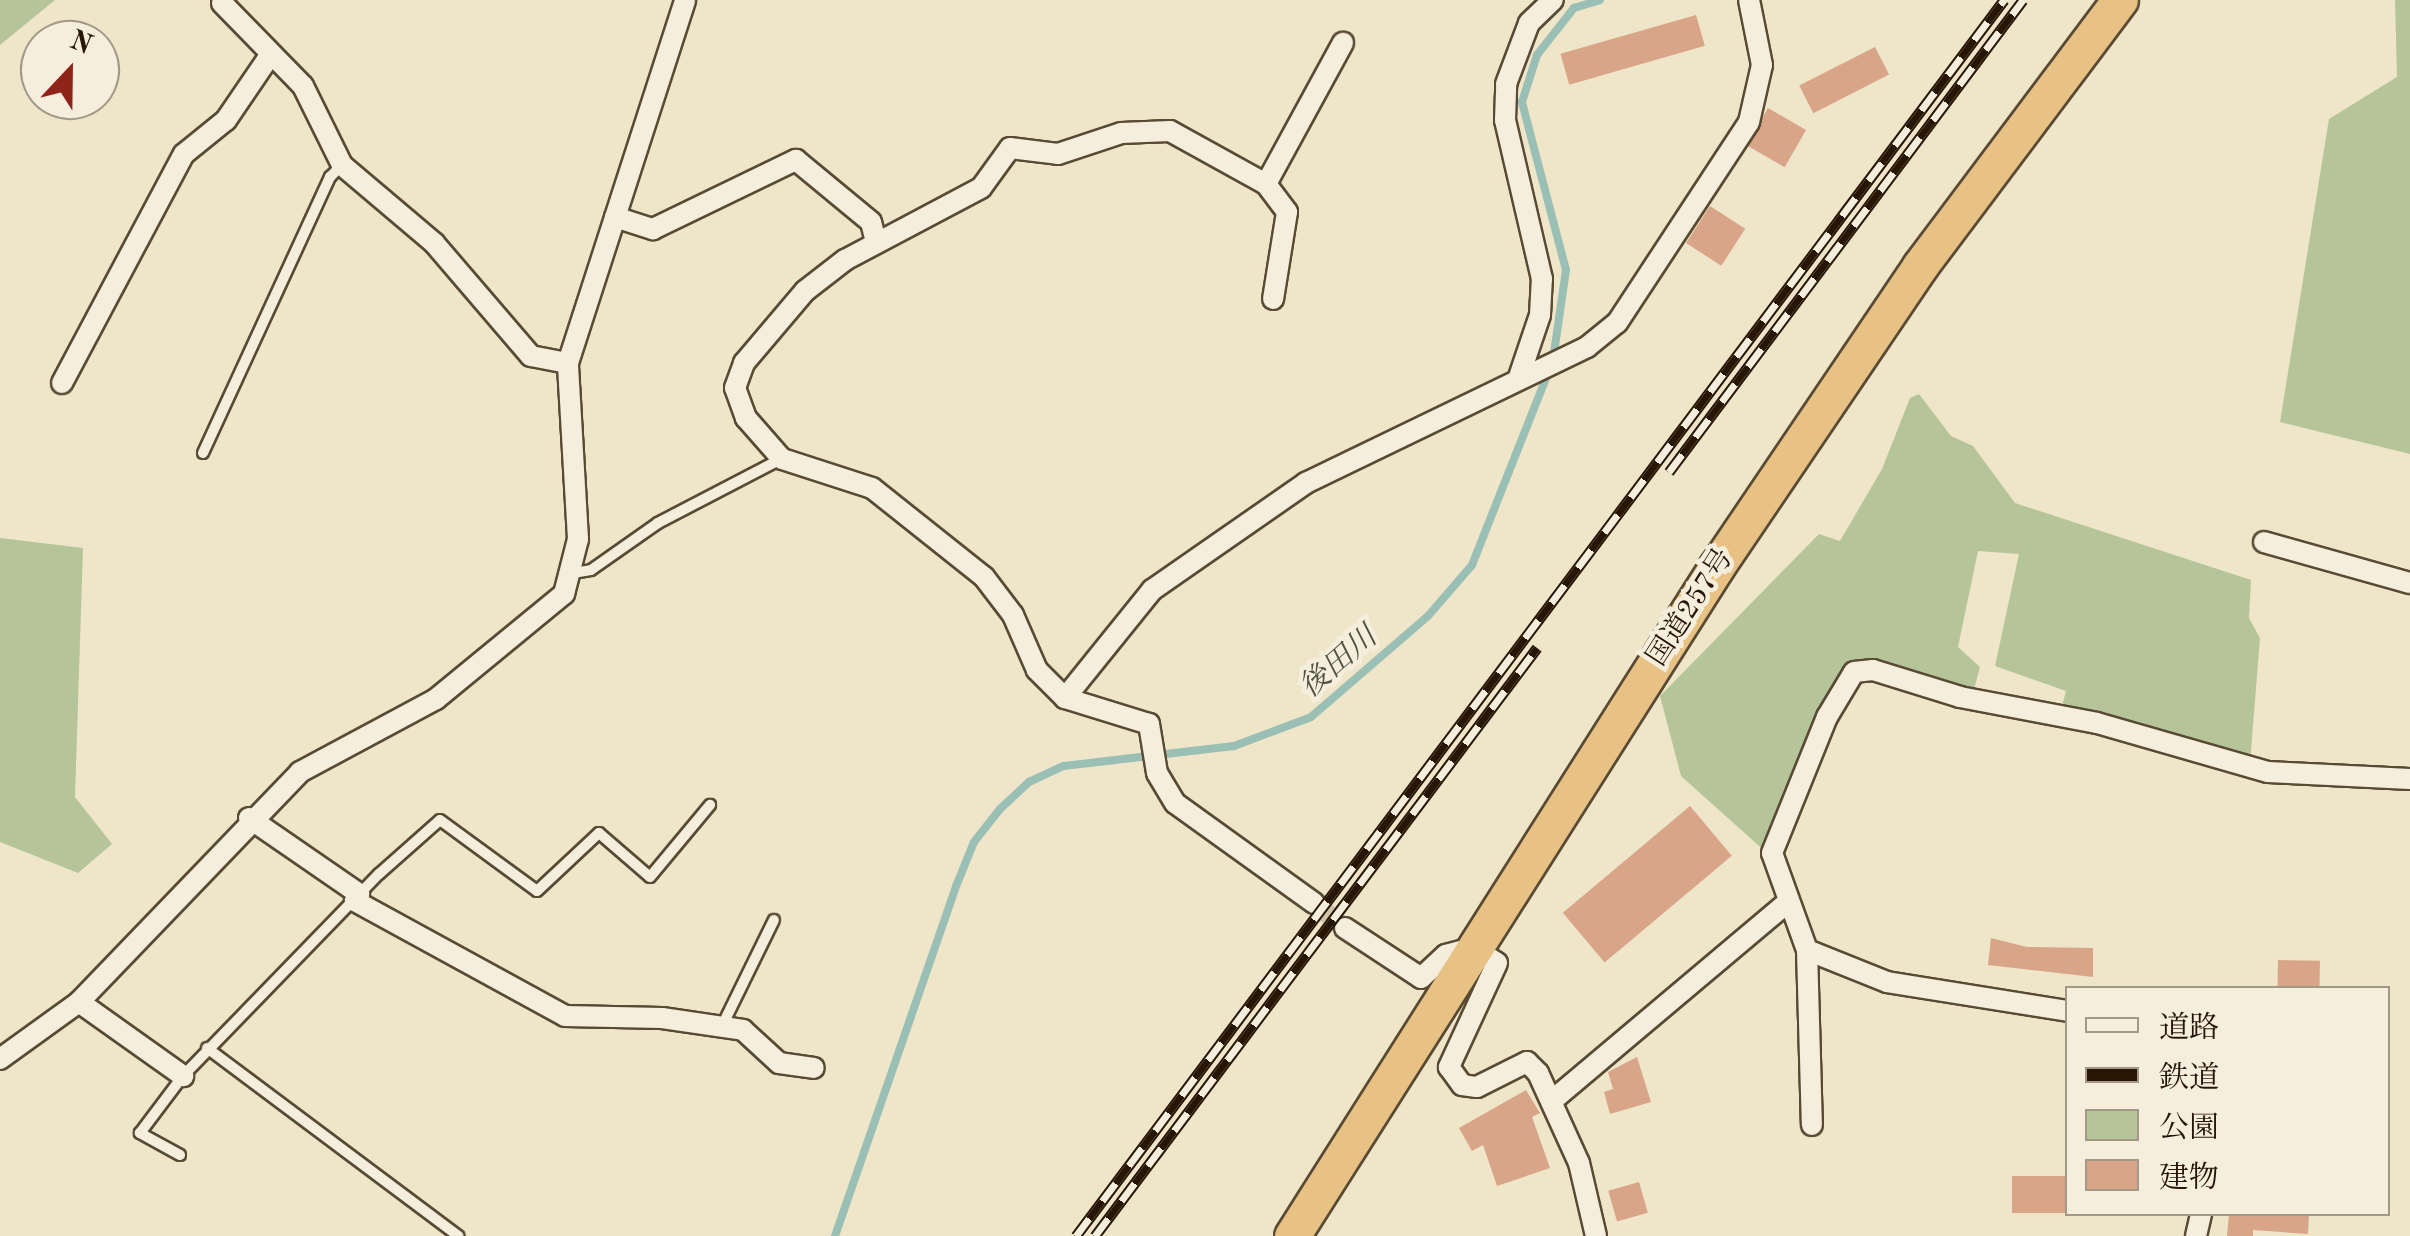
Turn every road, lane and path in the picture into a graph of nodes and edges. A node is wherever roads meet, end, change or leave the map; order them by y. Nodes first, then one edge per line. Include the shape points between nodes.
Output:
1 (685, 0) edge
2 (1553, 0) edge
3 (1749, 0) edge
4 (2120, 0) edge
5 (222, 3) dead end
6 (1343, 43) dead end
7 (269, 57) junction
8 (342, 165) junction
9 (1266, 184) junction
10 (616, 217) junction
11 (876, 242) junction
12 (1272, 299) dead end
13 (568, 363) junction
14 (1524, 375) junction
15 (62, 383) dead end
16 (203, 453) dead end
17 (782, 459) junction
18 (2264, 542) dead end
19 (574, 573) junction
20 (2410, 583) edge
21 (1065, 698) junction
22 (2410, 780) edge
23 (710, 804) dead end
24 (249, 818) junction
25 (357, 898) junction
26 (1789, 901) junction
27 (1314, 904) tunnel mouth
28 (774, 920) dead end
29 (1345, 928) tunnel mouth
30 (1473, 948) junction
31 (1807, 950) junction
32 (79, 1002) junction
33 (2065, 1010) edge
34 (722, 1026) junction
35 (207, 1048) junction
36 (0, 1058) edge
37 (814, 1068) dead end
38 (183, 1076) junction
39 (1554, 1099) junction
40 (1812, 1125) dead end
41 (180, 1155) dead end
42 (458, 1236) edge
43 (1292, 1236) edge
44 (1596, 1236) edge

1 - 10 street
2 - 14 street via 1529,23 1506,84 1505,120 1542,278
3 - 14 street via 1762,65 1749,122 1616,322 1576,352
4 - 30 highway, 国道257号 via 1920,266 1717,566
5 - 7 street
6 - 9 street
7 - 8 street via 303,86
7 - 15 street via 226,120 184,154
8 - 13 street via 434,243 531,356
8 - 16 lane via 314,211
9 - 11 street via 1170,131 1121,133 1058,154 1010,148 981,188
9 - 12 street via 1287,212
10 - 11 street via 653,229 796,160 870,222
10 - 13 street
11 - 17 street via 805,291 744,364 736,388 746,418
13 - 19 street via 578,525
14 - 21 street via 1306,482 1152,590
17 - 19 lane via 658,523 591,570
17 - 21 street via 872,488 938,538 1002,597 1037,670
18 - 20 street
19 - 24 street via 564,594 436,699 300,772
21 - 27 street via 1149,724 1157,773 1175,802
22 - 26 street via 2268,772 2160,739 1960,697 1863,669 1849,677 1827,717 1772,853
23 - 25 lane via 650,877 600,832 537,891 440,820
24 - 25 street
24 - 32 street
25 - 34 street via 565,1016
25 - 35 lane
26 - 31 street
26 - 39 street
28 - 34 lane
29 - 30 street via 1421,978 1446,956
30 - 39 street via 1498,963 1452,1054 1454,1078 1477,1087 1527,1062
30 - 43 highway, 国道257号
31 - 33 street via 1887,982
31 - 40 street
32 - 36 street
32 - 38 street
34 - 37 street via 743,1030 779,1062
35 - 38 lane
35 - 42 lane
38 - 41 lane via 140,1133
39 - 44 street

